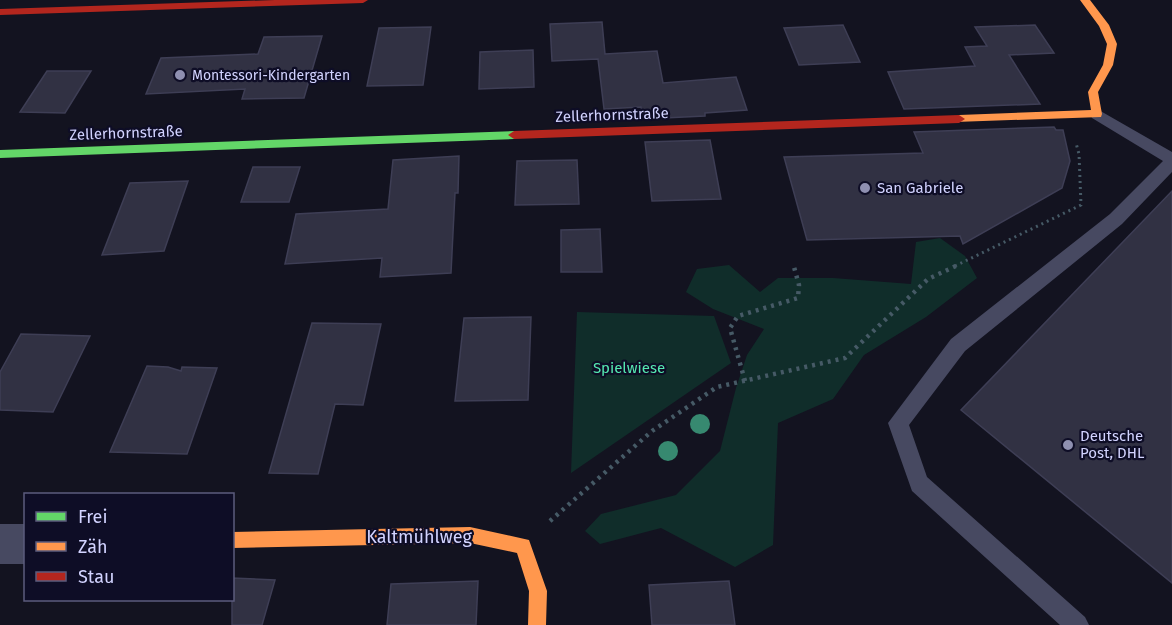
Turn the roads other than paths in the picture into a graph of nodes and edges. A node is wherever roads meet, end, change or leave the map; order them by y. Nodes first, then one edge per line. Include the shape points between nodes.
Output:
1 (363, 0) edge
2 (1085, 0) edge
3 (0, 12) edge
4 (1097, 114) junction
5 (0, 154) edge
6 (1172, 161) edge
7 (234, 540) edge
8 (0, 544) edge
9 (24, 544) edge
10 (537, 625) edge
11 (1077, 625) edge

1 - 3 street
2 - 4 street via 1107,28 1114,48 1107,70 1093,92
4 - 5 street, Zellerhornstraße
4 - 6 lane
6 - 11 lane via 1116,219 958,345 898,423 919,483
7 - 10 street, Kaltmühlweg via 470,535 523,546 538,591
8 - 9 street

